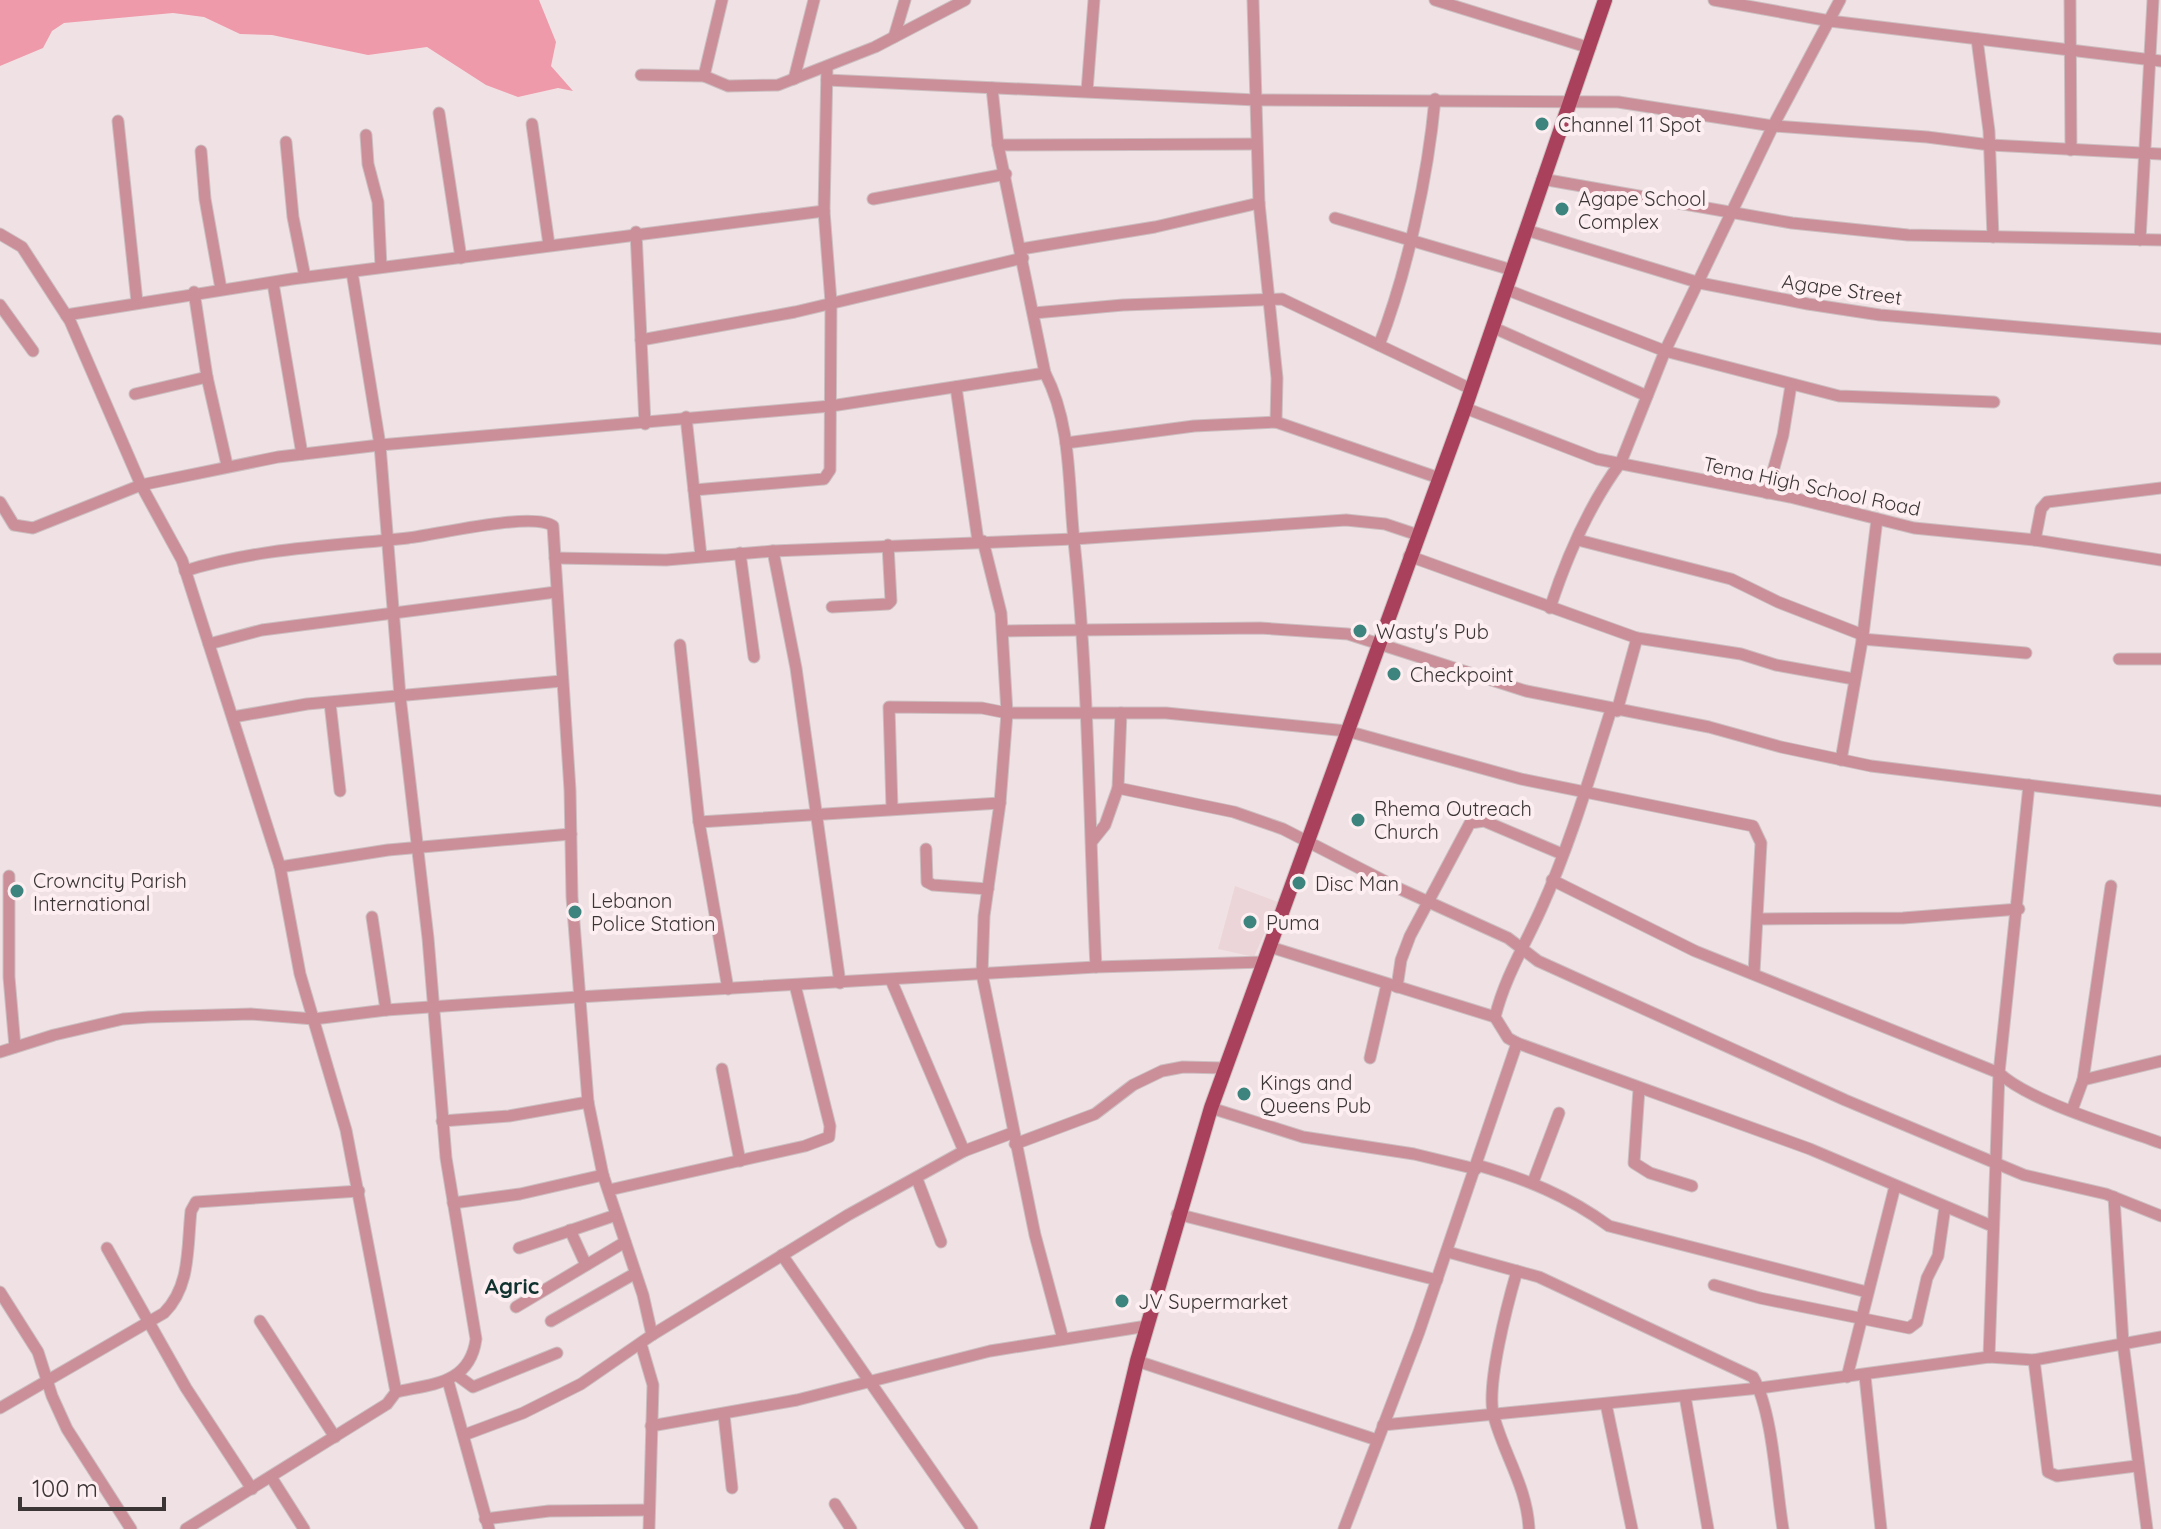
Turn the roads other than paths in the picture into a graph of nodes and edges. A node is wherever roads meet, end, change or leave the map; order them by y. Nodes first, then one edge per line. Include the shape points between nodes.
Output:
1 (722, 0) edge
2 (814, 0) edge
3 (905, 0) edge
4 (1094, 0) edge
5 (1253, 0) edge
6 (1435, 0) edge
7 (1486, 0) edge
8 (1605, 0) edge
9 (1714, 0) edge
10 (1840, 0) edge
11 (2070, 0) edge
12 (2153, 0) edge
13 (959, 1) edge
14 (1479, 14) junction
15 (1830, 21) junction
16 (894, 37) junction
17 (1977, 39) junction
18 (1590, 48) junction
19 (2070, 50) junction
20 (2147, 59) junction
21 (2161, 61) edge
22 (827, 74) junction
23 (641, 75) dead end
24 (704, 76) junction
25 (794, 79) junction
26 (992, 88) junction
27 (1087, 91) junction
28 (1435, 99) junction
29 (1571, 99) junction
30 (1256, 100) junction
31 (439, 113) dead end
32 (118, 121) dead end
33 (532, 124) dead end
34 (1773, 126) junction
35 (366, 135) dead end
36 (286, 142) dead end
37 (1256, 144) junction
38 (998, 145) junction
39 (1990, 145) junction
40 (2071, 150) junction
41 (201, 151) dead end
42 (2145, 153) junction
43 (2161, 154) edge
44 (1006, 174) junction
45 (1542, 179) junction
46 (873, 199) dead end
47 (1259, 203) junction
48 (824, 211) junction
49 (1732, 213) junction
50 (1335, 218) dead end
51 (1526, 230) junction
52 (636, 232) junction
53 (0, 234) edge
54 (1409, 237) junction
55 (1993, 237) junction
56 (2140, 240) junction
57 (2161, 240) edge
58 (549, 245) junction
59 (1022, 253) junction
60 (461, 258) junction
61 (381, 267) junction
62 (1512, 270) junction
63 (352, 272) junction
64 (305, 277) junction
65 (273, 283) junction
66 (1700, 283) junction
67 (221, 289) junction
68 (1505, 289) junction
69 (194, 292) junction
70 (1267, 301) junction
71 (137, 302) junction
72 (831, 302) junction
73 (0, 305) edge
74 (1034, 313) junction
75 (66, 315) junction
76 (1492, 327) junction
77 (2161, 339) edge
78 (641, 340) junction
79 (1379, 345) junction
80 (33, 351) dead end
81 (1665, 351) junction
82 (1045, 373) junction
83 (207, 377) junction
84 (1791, 385) junction
85 (956, 387) junction
86 (1471, 389) junction
87 (135, 394) dead end
88 (1647, 396) junction
89 (1994, 402) dead end
90 (831, 406) junction
91 (1465, 408) junction
92 (686, 417) junction
93 (1276, 422) junction
94 (645, 424) junction
95 (1066, 443) junction
96 (380, 445) junction
97 (302, 454) junction
98 (1621, 462) junction
99 (227, 465) junction
100 (1439, 478) junction
101 (141, 485) junction
102 (2161, 488) edge
103 (694, 490) junction
104 (1767, 493) junction
105 (0, 502) edge
106 (1877, 519) junction
107 (1418, 535) junction
108 (388, 539) junction
109 (1074, 539) junction
110 (1578, 540) junction
111 (2035, 540) junction
112 (980, 541) junction
113 (888, 545) junction
114 (773, 551) junction
115 (740, 553) junction
116 (701, 556) junction
117 (1409, 556) junction
118 (555, 558) junction
119 (2161, 560) edge
120 (185, 571) junction
121 (556, 592) junction
122 (832, 607) dead end
123 (1550, 608) junction
124 (394, 612) junction
125 (1082, 629) junction
126 (1003, 631) junction
127 (1863, 637) junction
128 (1637, 638) junction
129 (1379, 643) junction
130 (209, 644) junction
131 (680, 645) dead end
132 (2026, 653) dead end
133 (754, 657) dead end
134 (2119, 659) dead end
135 (2161, 659) edge
136 (1854, 679) junction
137 (562, 681) junction
138 (400, 696) junction
139 (330, 703) junction
140 (1614, 710) junction
141 (1007, 713) junction
142 (1121, 713) junction
143 (1084, 714) junction
144 (233, 717) junction
145 (1347, 731) junction
146 (1841, 760) junction
147 (2029, 785) junction
148 (1118, 788) junction
149 (340, 791) dead end
150 (1585, 792) junction
151 (2161, 801) edge
152 (1000, 803) junction
153 (892, 808) junction
154 (815, 812) junction
155 (699, 822) junction
156 (571, 834) junction
157 (1093, 840) junction
158 (1308, 842) junction
159 (417, 849) junction
160 (926, 849) dead end
161 (1562, 854) junction
162 (280, 867) junction
163 (9, 876) dead end
164 (1552, 880) junction
165 (2111, 886) dead end
166 (988, 889) junction
167 (1430, 903) junction
168 (2019, 909) junction
169 (372, 917) dead end
170 (1759, 919) junction
171 (1521, 946) junction
172 (1270, 947) junction
173 (1264, 962) junction
174 (1096, 967) junction
175 (1754, 973) junction
176 (982, 974) junction
177 (891, 980) junction
178 (840, 983) junction
179 (795, 985) junction
180 (1392, 985) junction
181 (728, 989) junction
182 (578, 997) junction
183 (433, 1008) junction
184 (386, 1010) junction
185 (1495, 1017) junction
186 (314, 1019) junction
187 (1517, 1043) junction
188 (15, 1047) junction
189 (0, 1052) edge
190 (1370, 1058) dead end
191 (2161, 1061) edge
192 (1225, 1068) junction
193 (722, 1069) dead end
194 (1999, 1073) junction
195 (2083, 1080) junction
196 (1639, 1089) junction
197 (588, 1102) junction
198 (1211, 1108) junction
199 (2072, 1110) junction
200 (1559, 1113) dead end
201 (442, 1121) junction
202 (2161, 1134) edge
203 (2143, 1136) junction
204 (1014, 1139) junction
205 (2161, 1143) edge
206 (964, 1151) junction
207 (1994, 1160) junction
208 (740, 1161) junction
209 (1476, 1167) junction
210 (603, 1175) junction
211 (917, 1179) junction
212 (1533, 1182) junction
213 (1692, 1186) dead end
214 (1895, 1186) junction
215 (609, 1190) junction
216 (359, 1191) junction
217 (2114, 1197) junction
218 (453, 1203) junction
219 (1945, 1207) junction
220 (1177, 1214) junction
221 (616, 1215) junction
222 (2161, 1216) edge
223 (1992, 1226) junction
224 (570, 1230) junction
225 (625, 1242) junction
226 (941, 1242) dead end
227 (107, 1248) dead end
228 (519, 1248) dead end
229 (1448, 1252) junction
230 (782, 1255) junction
231 (586, 1265) junction
232 (1517, 1271) junction
233 (634, 1274) junction
234 (1437, 1280) junction
235 (1714, 1285) dead end
236 (0, 1292) edge
237 (1867, 1292) junction
238 (516, 1307) dead end
239 (1860, 1320) junction
240 (260, 1321) dead end
241 (551, 1321) dead end
242 (149, 1324) junction
243 (1147, 1326) junction
244 (652, 1335) junction
245 (2161, 1337) edge
246 (1063, 1339) junction
247 (2123, 1343) junction
248 (641, 1344) junction
249 (557, 1353) dead end
250 (1989, 1357) junction
251 (2034, 1360) junction
252 (1137, 1361) junction
253 (1865, 1376) junction
254 (1847, 1377) junction
255 (453, 1378) junction
256 (869, 1380) junction
257 (48, 1382) junction
258 (1760, 1388) junction
259 (396, 1392) junction
260 (1685, 1396) junction
261 (1606, 1404) junction
262 (0, 1408) edge
263 (1492, 1414) junction
264 (724, 1415) junction
265 (1383, 1425) junction
266 (651, 1426) junction
267 (464, 1435) junction
268 (335, 1437) junction
269 (1377, 1440) junction
270 (2136, 1466) junction
271 (271, 1477) junction
272 (732, 1488) dead end
273 (252, 1489) junction
274 (835, 1504) dead end
275 (649, 1510) junction
276 (487, 1524) edge
277 (131, 1529) edge
278 (186, 1529) edge
279 (304, 1529) edge
280 (649, 1529) edge
281 (851, 1529) edge
282 (972, 1529) edge
283 (1097, 1529) edge
284 (1344, 1529) edge
285 (1529, 1529) edge
286 (1632, 1529) edge
287 (1708, 1529) edge
288 (1783, 1529) edge
289 (1881, 1529) edge
290 (2147, 1529) edge

1 - 24 street
2 - 25 street
3 - 16 street
4 - 27 street
5 - 30 street
6 - 14 street
7 - 14 street
8 - 18 main road
9 - 15 street
10 - 15 street
11 - 19 street
12 - 20 street
13 - 16 street
14 - 18 street
15 - 17 street
15 - 34 street
16 - 22 street
17 - 19 street
17 - 39 street
18 - 29 main road
19 - 20 street
19 - 40 street
20 - 21 street
20 - 42 street
22 - 25 street
22 - 26 street
22 - 48 street
23 - 24 street
24 - 25 street via 728,86 752,87
26 - 27 street
26 - 38 street
27 - 30 street
28 - 29 street
28 - 30 street
28 - 54 street
29 - 34 street
29 - 45 main road
30 - 37 street
31 - 60 street
32 - 71 street
33 - 58 street
34 - 39 street
34 - 49 street
35 - 61 street via 378,202
36 - 64 street
37 - 38 street
37 - 47 street
38 - 44 street
39 - 40 street
39 - 55 street
40 - 42 street
41 - 67 street
42 - 43 street
42 - 56 street
44 - 46 street
44 - 59 street
45 - 49 street
45 - 51 main road
47 - 59 street
47 - 70 street
48 - 52 street
48 - 72 street
49 - 55 street via 1908,235
49 - 66 street
50 - 54 street
51 - 62 main road
51 - 66 street, Agape Street
52 - 58 street
52 - 78 street
53 - 75 street via 22,247
54 - 62 street
54 - 79 street via 1397,296
55 - 56 street
56 - 57 street
58 - 60 street
59 - 72 street
59 - 74 street
60 - 61 street
61 - 63 street
62 - 68 main road
63 - 64 street
63 - 96 street
64 - 65 street
65 - 67 street
65 - 97 street
66 - 77 street, Agape Street via 1880,315
66 - 81 street
67 - 69 street
68 - 76 main road
68 - 81 street
69 - 71 street
69 - 83 street
70 - 74 street
70 - 79 street via 1296,304
70 - 93 street via 1277,378
71 - 75 street
72 - 78 street
72 - 90 street
73 - 80 street
74 - 82 street
75 - 101 street
76 - 86 main road
76 - 88 street
78 - 94 street
79 - 86 street
81 - 84 street
81 - 88 street
82 - 85 street
82 - 95 street
83 - 87 street
83 - 99 street
84 - 89 street via 1839,396
84 - 104 street
85 - 90 street
85 - 112 street
86 - 91 main road
88 - 98 street
90 - 92 street
90 - 103 street via 830,470 824,479
91 - 98 street, Tema High School Road via 1597,459
91 - 100 main road
92 - 94 street
92 - 103 street
93 - 95 street via 1194,426
93 - 100 street
94 - 96 street
95 - 109 street
96 - 97 street
96 - 108 street
97 - 99 street
98 - 104 street, Tema High School Road
98 - 110 street
99 - 101 street
100 - 107 main road
101 - 105 street via 33,528 14,525
101 - 120 street
102 - 111 street via 2047,502
103 - 116 street
104 - 106 street, Tema High School Road
106 - 111 street, Tema High School Road via 1914,528
106 - 127 street
107 - 109 street via 1385,524 1346,520
107 - 117 main road
108 - 118 street via 548,522
108 - 120 street via 289,549
108 - 124 street
109 - 112 street
109 - 125 street
110 - 123 street
110 - 127 street via 1731,579
111 - 119 street, Tema High School Road
112 - 113 street
112 - 126 street
113 - 114 street
113 - 122 street via 891,601
114 - 115 street
114 - 154 street via 796,668
115 - 116 street
115 - 133 street
116 - 118 street
117 - 123 street
117 - 129 main road
118 - 121 street
120 - 130 street
121 - 124 street
121 - 137 street
123 - 128 street
124 - 130 street via 262,630
124 - 138 street
125 - 126 street
125 - 129 street via 1260,628 1348,634
125 - 143 street
126 - 141 street
127 - 132 street
127 - 136 street
128 - 136 street
128 - 140 street
129 - 140 street via 1512,687
129 - 145 main road
130 - 144 street
131 - 155 street
134 - 135 street
136 - 146 street
137 - 138 street
137 - 156 street
138 - 139 street
138 - 159 street
139 - 144 street
139 - 149 street
140 - 146 street
140 - 150 street
141 - 143 street
141 - 152 street
141 - 153 street via 889,707
142 - 143 street
142 - 145 street
142 - 148 street
143 - 157 street
144 - 162 street
145 - 150 street
145 - 158 main road
146 - 147 street
147 - 151 street
147 - 168 street
148 - 157 street via 1105,825
148 - 158 street via 1234,812
150 - 161 street
150 - 170 street via 1753,826 1761,843
152 - 153 street
152 - 166 street
153 - 154 street
154 - 155 street
154 - 178 street
155 - 181 street
156 - 159 street
156 - 182 street
157 - 174 street
158 - 167 street
158 - 172 main road
159 - 162 street
159 - 183 street
160 - 166 street via 927,882
161 - 164 street
161 - 167 street via 1476,820 1465,829
162 - 186 street
163 - 188 street via 8,967
164 - 171 street
164 - 175 street via 1695,951
165 - 195 street
166 - 176 street
167 - 171 street
167 - 180 street
168 - 170 street via 1903,918
168 - 194 street
169 - 184 street
170 - 175 street
171 - 185 street
171 - 207 street via 1538,961 1656,1016
172 - 173 main road
172 - 180 street
173 - 174 street
173 - 192 main road
174 - 176 street
175 - 194 street
176 - 177 street
176 - 204 street
177 - 178 street
177 - 206 street
178 - 179 street
179 - 181 street
179 - 208 street via 831,1132 815,1143
180 - 185 street
180 - 190 street
181 - 182 street
182 - 183 street
182 - 197 street
183 - 184 street
183 - 201 street
184 - 186 street
185 - 187 street
186 - 188 street via 251,1014 123,1019
186 - 216 street
187 - 196 street
187 - 209 street
188 - 189 street
191 - 195 street
192 - 198 main road
192 - 204 street via 1162,1071 1095,1114
193 - 208 street
194 - 199 street
194 - 207 street
195 - 199 street
196 - 213 street via 1634,1163
196 - 214 street via 1758,1129
197 - 201 street
197 - 210 street
198 - 209 street via 1303,1137
198 - 220 main road
199 - 203 street
200 - 212 street
201 - 218 street
202 - 203 street
203 - 205 street
204 - 206 street
204 - 246 street
206 - 211 street
207 - 217 street via 2024,1175
207 - 223 street
208 - 215 street
209 - 212 street
209 - 229 street
210 - 215 street
210 - 218 street
211 - 226 street
211 - 230 street
212 - 237 street via 1609,1226
214 - 219 street
214 - 237 street
215 - 221 street
216 - 242 street via 196,1202 182,1287 176,1301
216 - 259 street
217 - 222 street
217 - 247 street
218 - 255 street via 476,1339 469,1364
219 - 223 street
219 - 239 street via 1938,1256 1915,1326
220 - 234 street
220 - 243 main road
221 - 224 street
221 - 225 street
223 - 250 street
224 - 228 street
224 - 231 street
225 - 231 street
225 - 233 street
227 - 242 street
229 - 232 street
229 - 234 street
230 - 244 street
230 - 256 street
231 - 238 street
232 - 258 street via 1746,1372
232 - 263 street via 1501,1323
233 - 241 street
233 - 244 street
234 - 265 street
235 - 239 street
236 - 257 street via 38,1352
237 - 239 street
239 - 254 street
240 - 268 street
242 - 257 street
242 - 273 street
243 - 246 street
243 - 252 main road
244 - 248 street
245 - 247 street
246 - 256 street
247 - 251 street
247 - 270 street
248 - 266 street via 653,1385
248 - 267 street via 548,1402
249 - 255 street via 473,1387
250 - 251 street
250 - 253 street
251 - 270 street via 2048,1472 2057,1476
252 - 269 street
252 - 283 main road
253 - 254 street
253 - 289 street
254 - 258 street
255 - 259 street
255 - 267 street
256 - 264 street
256 - 282 street
257 - 262 street
257 - 277 street via 67,1429
258 - 260 street
258 - 288 street
259 - 268 street via 387,1404
260 - 261 street
260 - 287 street
261 - 263 street
261 - 286 street
263 - 265 street
263 - 285 street via 1525,1493
264 - 266 street
264 - 272 street
265 - 269 street
266 - 275 street
267 - 276 street
268 - 271 street
269 - 284 street
270 - 290 street
271 - 273 street
271 - 279 street
273 - 278 street
274 - 281 street
275 - 276 street via 549,1511
275 - 280 street

